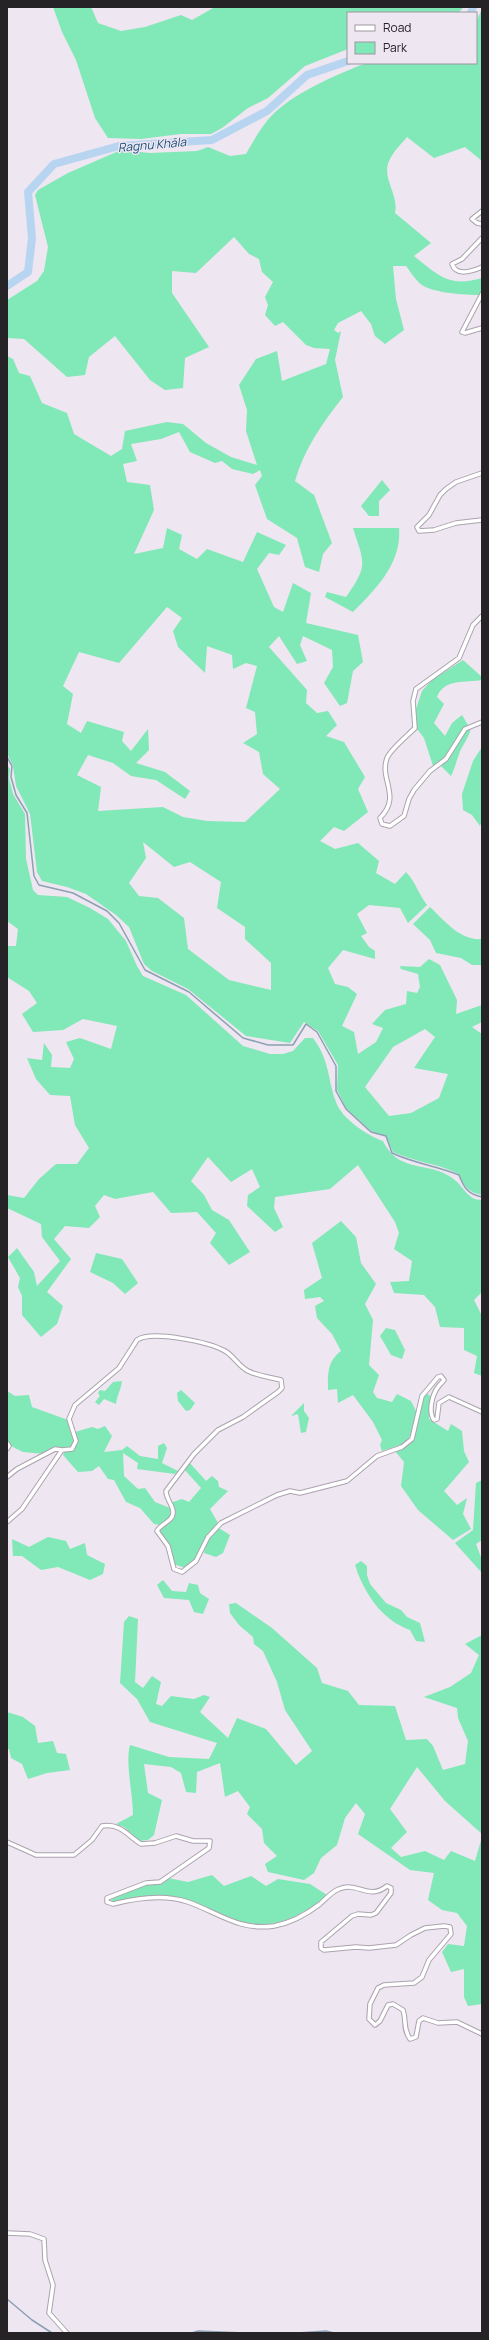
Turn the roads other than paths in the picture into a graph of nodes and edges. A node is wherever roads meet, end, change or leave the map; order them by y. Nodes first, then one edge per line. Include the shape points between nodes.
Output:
1 (482, 211) edge
2 (482, 224) edge
3 (482, 238) edge
4 (482, 267) edge
5 (482, 294) edge
6 (482, 328) edge
7 (482, 473) edge
8 (482, 520) edge
9 (482, 616) edge
10 (482, 722) edge
11 (482, 1412) edge
12 (7, 1443) edge
13 (7, 1449) edge
14 (62, 1450) junction
15 (7, 1477) edge
16 (7, 1522) edge
17 (7, 1842) edge
18 (482, 2034) edge
19 (7, 2233) edge
20 (67, 2333) edge

1 - 2 street via 472,219
3 - 4 street via 462,259 452,264 455,269 464,272
5 - 6 street via 462,332
7 - 8 street via 456,482 440,495 429,515 417,528 422,532 460,522
9 - 10 street via 473,625 459,658 416,689 413,701 415,728 387,758 390,797 387,809 380,818 382,824 390,826 400,820 420,782 446,759 465,729
11 - 14 street via 449,1397 439,1403 437,1419 434,1420 431,1415 433,1397 437,1387 444,1380 441,1376 438,1377 424,1392 412,1439 407,1444 377,1456 347,1480 277,1495 221,1523 208,1537 196,1562 182,1572 174,1569 168,1546 157,1531 172,1517 173,1512 166,1491 194,1454 218,1430 243,1417 278,1392 282,1388 281,1380 242,1368 224,1350 186,1340 142,1337 137,1340 119,1368 74,1405 69,1419 76,1441 72,1449
12 - 13 street
14 - 15 street via 55,1449 16,1469
14 - 16 street via 22,1509
17 - 18 street via 36,1855 74,1855 92,1840 102,1826 109,1824 118,1826 140,1844 155,1843 176,1836 193,1841 210,1841 209,1848 160,1882 127,1889 107,1898 107,1902 113,1904 150,1898 170,1898 187,1901 232,1922 256,1928 276,1926 300,1917 341,1888 379,1893 387,1886 391,1893 376,1913 358,1914 347,1918 321,1942 320,1948 324,1950 396,1945 426,1928 450,1928 451,1934 429,1960 422,1977 409,1984 384,1985 378,1988 370,2004 369,2018 374,2025 380,2021 388,2005 393,2004 403,2010 404,2026 410,2039 416,2037 419,2020 423,2018 438,2023 458,2022
19 - 20 street via 30,2234 44,2239 45,2260 53,2285 49,2313

